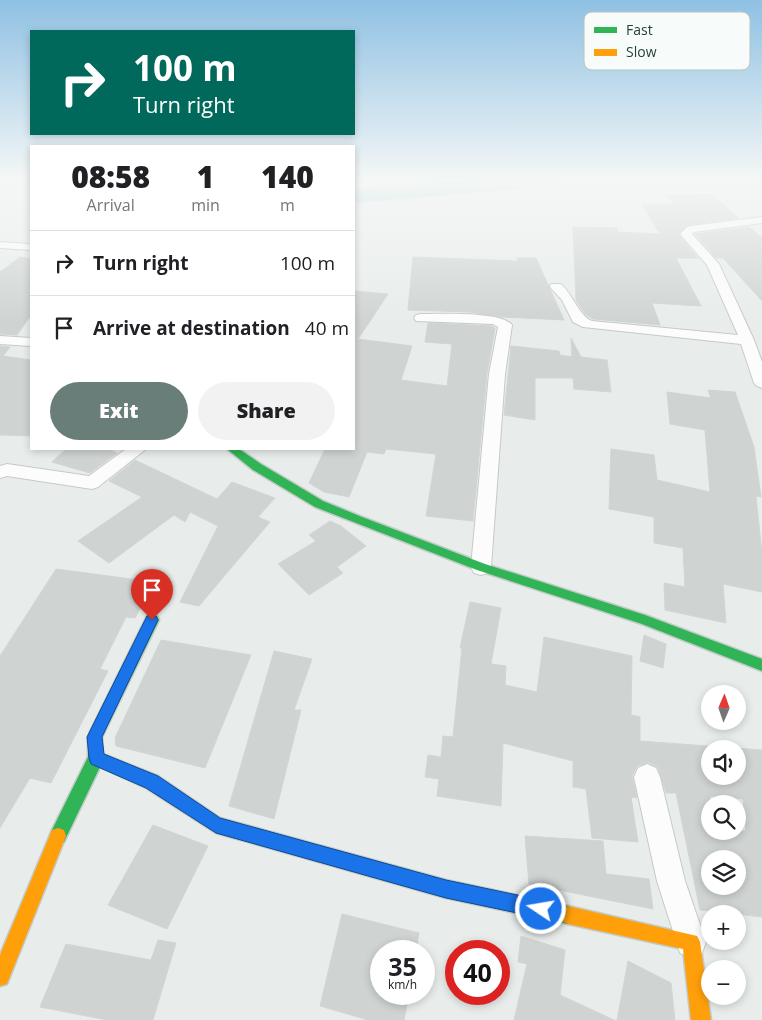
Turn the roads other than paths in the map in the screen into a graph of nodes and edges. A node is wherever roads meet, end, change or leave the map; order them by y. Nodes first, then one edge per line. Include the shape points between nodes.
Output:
1 (702, 228) edge
2 (0, 244) edge
3 (30, 246) edge
4 (556, 286) dead end
5 (421, 318) dead end
6 (0, 340) edge
7 (747, 340) junction
8 (30, 342) edge
9 (762, 383) edge
10 (136, 450) edge
11 (233, 450) edge
12 (0, 472) edge
13 (481, 567) junction
14 (152, 620) dead end
15 (762, 666) edge
16 (96, 758) junction
17 (647, 777) dead end
18 (692, 942) junction
19 (0, 977) edge
20 (701, 1020) edge

1 - 7 street via 691,229 686,234 713,264
2 - 3 street
4 - 7 street via 566,297 575,318 581,322
5 - 13 street via 496,320 505,325 497,374
6 - 8 street
7 - 9 street
10 - 12 street via 92,483 7,470
11 - 13 street via 319,504
13 - 15 street via 645,620
14 - 16 street via 95,737
16 - 18 street via 152,782 216,825 446,889
16 - 19 street via 52,850
17 - 18 street via 671,881
18 - 20 street

